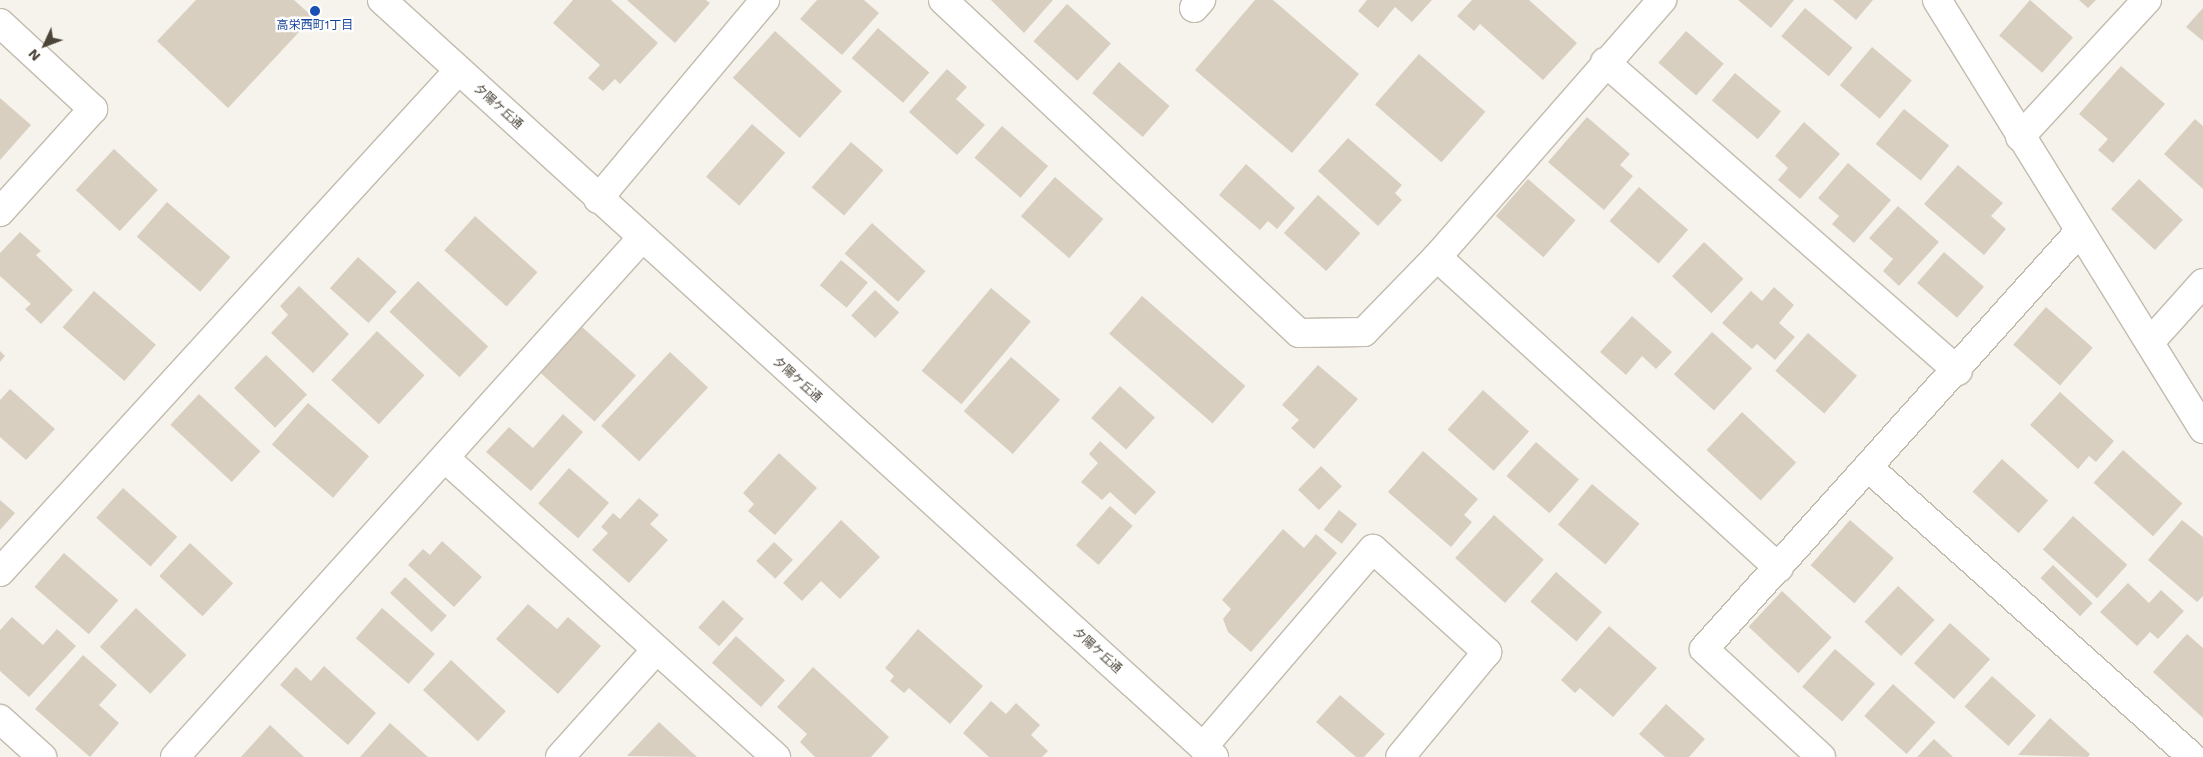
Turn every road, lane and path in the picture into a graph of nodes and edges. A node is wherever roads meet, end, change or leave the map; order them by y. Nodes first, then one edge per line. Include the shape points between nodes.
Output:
1 (382, 0) edge
2 (765, 0) edge
3 (943, 0) edge
4 (1662, 0) edge
5 (1937, 0) edge
6 (2147, 0) edge
7 (0, 23) edge
8 (1605, 62) junction
9 (458, 71) junction
10 (2020, 137) junction
11 (598, 199) junction
12 (0, 212) edge
13 (2078, 233) junction
14 (641, 239) junction
15 (1437, 256) junction
16 (2203, 283) edge
17 (2150, 342) junction
18 (1958, 371) junction
19 (2203, 429) edge
20 (446, 459) junction
21 (1870, 468) junction
22 (1779, 568) junction
23 (0, 572) edge
24 (655, 651) junction
25 (0, 719) edge
26 (1209, 752) edge
27 (42, 757) edge
28 (175, 757) edge
29 (560, 757) edge
30 (776, 757) edge
31 (1400, 757) edge
32 (1821, 757) edge
33 (2192, 757) edge

1 - 9 street, 夕陽ケ丘通
2 - 11 street
3 - 15 street via 1299,334 1364,332
4 - 8 street
5 - 10 street
6 - 10 street
7 - 12 street via 93,108
8 - 15 street
8 - 18 street
9 - 11 street, 夕陽ケ丘通
9 - 23 street
10 - 13 street
11 - 14 street, 夕陽ケ丘通
13 - 17 street
13 - 18 street
14 - 20 street
14 - 26 street, 夕陽ケ丘通
15 - 22 street
16 - 17 street
17 - 19 street
18 - 21 street
20 - 24 street
20 - 28 street
21 - 22 street
21 - 33 street
22 - 32 street via 1704,649
24 - 29 street
24 - 30 street
25 - 27 street
26 - 31 street via 1373,549 1487,652

